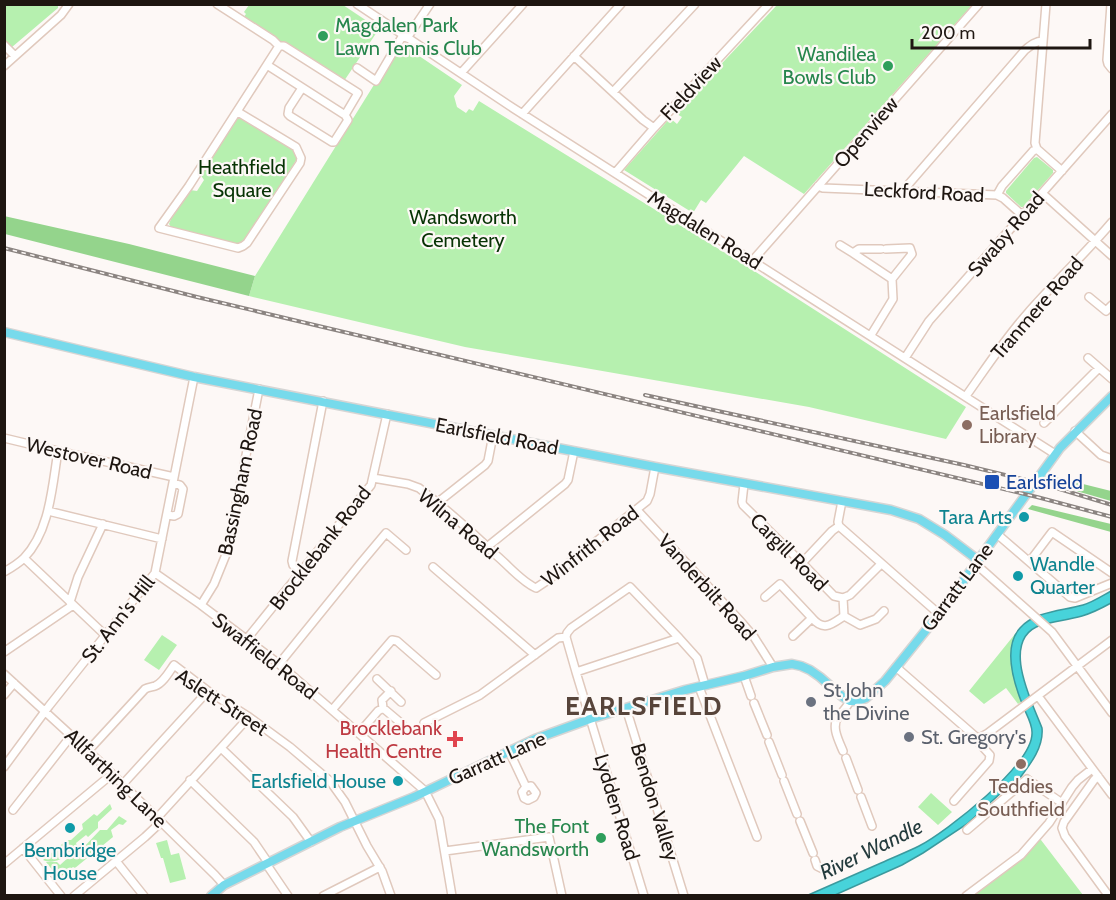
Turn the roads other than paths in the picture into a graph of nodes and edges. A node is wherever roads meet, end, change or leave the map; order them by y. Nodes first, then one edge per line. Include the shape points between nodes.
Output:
1 (217, 4) edge
2 (357, 4) edge
3 (430, 4) edge
4 (523, 4) edge
5 (621, 4) edge
6 (695, 4) edge
7 (769, 4) edge
8 (979, 4) edge
9 (1046, 4) edge
10 (1111, 4) edge
11 (66, 6) edge
12 (405, 37) junction
13 (1043, 41) junction
14 (4, 45) edge
15 (279, 46) junction
16 (574, 56) junction
17 (15, 57) junction
18 (267, 65) junction
19 (4, 66) edge
20 (357, 68) dead end
21 (1112, 69) edge
22 (460, 73) junction
23 (302, 88) junction
24 (613, 92) junction
25 (238, 112) junction
26 (522, 114) junction
27 (1112, 114) edge
28 (345, 116) junction
29 (654, 128) junction
30 (1037, 149) junction
31 (1062, 171) junction
32 (615, 173) junction
33 (818, 186) junction
34 (906, 191) junction
35 (1042, 193) junction
36 (997, 195) junction
37 (1022, 215) junction
38 (1112, 222) edge
39 (1096, 242) junction
40 (840, 245) dead end
41 (853, 253) junction
42 (1112, 256) edge
43 (753, 260) junction
44 (892, 279) junction
45 (1089, 297) dead end
46 (1112, 304) edge
47 (1109, 314) edge
48 (4, 332) edge
49 (871, 336) junction
50 (905, 358) junction
51 (1088, 358) dead end
52 (1099, 368) junction
53 (194, 376) junction
54 (1112, 379) edge
55 (259, 389) junction
56 (966, 396) junction
57 (1112, 396) edge
58 (323, 401) junction
59 (387, 414) junction
60 (1044, 423) dead end
61 (1075, 431) junction
62 (493, 435) junction
63 (4, 438) edge
64 (58, 451) junction
65 (574, 451) junction
66 (1055, 454) junction
67 (1112, 459) edge
68 (655, 467) junction
69 (373, 478) junction
70 (174, 480) junction
71 (744, 484) junction
72 (842, 501) junction
73 (437, 503) junction
74 (637, 510) junction
75 (48, 511) junction
76 (103, 524) junction
77 (839, 526) junction
78 (997, 534) junction
79 (162, 539) junction
80 (487, 547) junction
81 (406, 550) dead end
82 (24, 558) junction
83 (1030, 561) junction
84 (802, 562) junction
85 (976, 562) junction
86 (881, 564) junction
87 (433, 567) dead end
88 (4, 572) edge
89 (301, 572) junction
90 (155, 573) junction
91 (1112, 573) edge
92 (774, 577) dead end
93 (1112, 583) edge
94 (780, 584) junction
95 (533, 588) joint
96 (765, 597) dead end
97 (843, 598) junction
98 (72, 604) junction
99 (201, 605) junction
100 (884, 611) dead end
101 (939, 614) junction
102 (844, 616) junction
103 (812, 618) junction
104 (105, 635) junction
105 (793, 636) dead end
106 (566, 637) junction
107 (679, 638) junction
108 (246, 640) junction
109 (1112, 640) edge
110 (4, 652) edge
111 (535, 655) junction
112 (279, 664) junction
113 (1077, 666) junction
114 (773, 667) junction
115 (896, 667) junction
116 (576, 672) junction
117 (4, 674) edge
118 (436, 675) dead end
119 (744, 676) junction
120 (377, 679) dead end
121 (14, 683) junction
122 (702, 686) junction
123 (391, 691) junction
124 (208, 692) junction
125 (4, 695) edge
126 (1036, 697) junction
127 (850, 700) junction
128 (401, 702) dead end
129 (383, 708) junction
130 (626, 708) junction
131 (332, 710) junction
132 (46, 712) junction
133 (1112, 713) edge
134 (249, 717) junction
135 (590, 719) junction
136 (423, 723) dead end
137 (402, 724) dead end
138 (359, 733) junction
139 (71, 736) junction
140 (979, 738) junction
141 (221, 747) junction
142 (88, 751) junction
143 (509, 751) junction
144 (4, 767) edge
145 (1092, 768) junction
146 (112, 774) junction
147 (1098, 776) junction
148 (190, 780) junction
149 (123, 784) junction
150 (526, 787) dead end
151 (425, 791) junction
152 (1112, 795) edge
153 (954, 801) dead end
154 (1062, 803) junction
155 (13, 810) dead end
156 (159, 820) junction
157 (354, 820) junction
158 (872, 826) dead end
159 (967, 830) dead end
160 (757, 837) dead end
161 (311, 842) junction
162 (23, 848) junction
163 (445, 851) junction
164 (116, 861) junction
165 (4, 864) edge
166 (268, 864) junction
167 (836, 866) dead end
168 (380, 867) junction
169 (224, 885) junction
170 (79, 894) edge
171 (1108, 895) edge
172 (61, 896) edge
173 (144, 896) edge
174 (211, 896) edge
175 (288, 896) edge
176 (323, 896) edge
177 (391, 896) edge
178 (452, 896) edge
179 (562, 896) edge
180 (644, 896) edge
181 (684, 896) edge
182 (966, 896) edge

1 - 15 street
2 - 12 street, Magdalen Road
3 - 12 street
4 - 22 street
5 - 16 street
6 - 24 street
7 - 29 street, Fieldview
8 - 33 street, Openview
9 - 13 street
10 - 21 street via 1107,60
11 - 17 street
12 - 20 street via 376,81
12 - 22 street, Magdalen Road
13 - 30 street
13 - 34 street via 1025,50
14 - 17 street
15 - 18 street
15 - 28 street via 358,93
16 - 24 street
16 - 26 street
17 - 19 street
18 - 23 street
18 - 25 street
22 - 26 street, Magdalen Road
23 - 28 street
23 - 28 street via 288,111 290,116 332,142 348,120
24 - 29 street
25 - 25 street via 296,147 301,158 247,243 238,248 159,228
26 - 32 street, Magdalen Road
27 - 31 street, Swaby Road
29 - 32 street, Fieldview
30 - 31 street
30 - 36 street
31 - 35 street, Swaby Road
32 - 43 street, Magdalen Road
33 - 34 street, Leckford Road
33 - 43 street, Openview
34 - 36 street, Leckford Road
35 - 37 street, Swaby Road
35 - 39 street
36 - 37 street, Leckford Road
37 - 50 street, Swaby Road via 929,321
38 - 39 street, Tranmere Road
39 - 42 street
39 - 56 street, Tranmere Road via 1026,314
40 - 41 street
41 - 44 street
41 - 44 street via 859,249 910,248 912,254
43 - 49 street, Magdalen Road
44 - 49 street via 893,299
45 - 47 street
46 - 47 street
48 - 53 main road, Earlsfield Road
49 - 50 street, Magdalen Road
50 - 56 street, Magdalen Road
51 - 52 street
52 - 54 street
52 - 60 street
53 - 55 main road, Earlsfield Road
53 - 70 street
55 - 58 main road, Earlsfield Road
55 - 99 street, Bassingham Road via 227,552
56 - 66 street, Magdalen Road
57 - 61 main road, Garratt Lane
58 - 59 main road, Earlsfield Road
58 - 89 street via 292,561
59 - 62 main road, Earlsfield Road
59 - 69 street, Brocklebank Road
61 - 66 main road, Garratt Lane
61 - 67 street via 1101,455
62 - 65 main road, Earlsfield Road
62 - 73 street via 485,465
63 - 64 street, Westover Road
64 - 70 street, Westover Road
64 - 75 street
65 - 68 main road, Earlsfield Road
65 - 80 street via 568,480
66 - 78 main road, Garratt Lane
68 - 71 main road, Earlsfield Road
68 - 74 street, Winfrith Road via 650,494
69 - 73 street, Wilna Road via 419,488
69 - 89 street, Brocklebank Road
70 - 79 street, St. Ann's Hill via 182,487 178,514 167,515
71 - 72 main road, Earlsfield Road
71 - 84 street, Cargill Road via 743,505
72 - 77 street
72 - 85 main road, Earlsfield Road via 919,519 968,552
73 - 80 street, Wilna Road
74 - 95 street, Winfrith Road
74 - 114 street, Vanderbilt Road via 742,623
75 - 76 street
75 - 82 street
76 - 79 street
76 - 98 street via 78,577
77 - 84 street
77 - 86 street
78 - 83 street
78 - 85 main road, Garratt Lane
79 - 90 street, St. Ann's Hill
80 - 95 street, Wilna Road
81 - 112 street via 387,533
82 - 88 street
82 - 98 street
83 - 91 street via 1052,532
83 - 93 street via 1070,597
84 - 97 street, Cargill Road via 834,596
85 - 101 main road, Garratt Lane
85 - 113 street via 1045,625
86 - 97 street, Cargill Road
86 - 101 street
87 - 111 street
89 - 108 street, Brocklebank Road
90 - 99 street, Swaffield Road
90 - 104 street, St. Ann's Hill
92 - 94 street
94 - 96 street
94 - 103 street
97 - 102 street
98 - 104 street
98 - 110 street
99 - 108 street, Swaffield Road
100 - 102 street via 860,625
101 - 115 main road, Garratt Lane
102 - 103 street via 827,626
103 - 105 street
104 - 132 street, St. Ann's Hill
106 - 107 street via 572,628 630,587
106 - 111 street via 558,638
106 - 116 street, Lydden Road
107 - 116 street
107 - 122 street via 697,658
108 - 112 street, Swaffield Road
109 - 113 street
111 - 136 street via 480,695
112 - 131 street, Swaffield Road
113 - 126 street
113 - 133 street
114 - 119 main road, Garratt Lane
114 - 127 main road, Garratt Lane via 801,666
115 - 127 main road, Garratt Lane via 870,696
115 - 140 street
116 - 135 street, Lydden Road
117 - 121 street, Allfarthing Lane
118 - 131 street via 394,639
119 - 122 main road, Garratt Lane
119 - 167 street via 817,866
120 - 123 street
121 - 125 street
121 - 132 street, Allfarthing Lane
122 - 130 main road, Garratt Lane
122 - 160 street
123 - 128 street
123 - 129 street via 382,700
124 - 134 street, Aslett Street
124 - 142 street, Aslett Street via 174,666 156,686 148,686
124 - 149 street
126 - 140 street
126 - 145 street
127 - 158 street via 836,719 836,732
129 - 137 street
129 - 138 street
130 - 135 main road, Garratt Lane
130 - 181 street, Bendon Valley
131 - 138 street, Swaffield Road
132 - 139 street, Allfarthing Lane
132 - 144 street, St. Ann's Hill
134 - 141 street
134 - 157 street, Aslett Street via 330,781
135 - 143 main road, Garratt Lane
135 - 180 street, Lydden Road
138 - 151 street, Swaffield Road
139 - 142 street, Allfarthing Lane
139 - 155 street
140 - 153 street via 990,755 989,761
141 - 148 street
141 - 161 street via 293,817
142 - 146 street, Allfarthing Lane
143 - 150 street
143 - 151 main road, Garratt Lane
145 - 147 street
145 - 154 street
146 - 149 street, Allfarthing Lane
146 - 162 street
147 - 152 street
147 - 171 street via 1062,828
148 - 156 street
148 - 166 street via 254,842
149 - 156 street, Allfarthing Lane
151 - 157 main road, Garratt Lane
151 - 163 street via 439,819
154 - 159 street via 1027,779
154 - 182 street via 1021,855
156 - 164 street
156 - 169 street, Allfarthing Lane
157 - 161 main road, Garratt Lane
157 - 168 street, Aslett Street
161 - 166 main road, Garratt Lane
162 - 165 street
162 - 172 street
163 - 178 street
163 - 179 street via 549,837
164 - 170 street
164 - 173 street
166 - 169 main road, Garratt Lane
166 - 175 street
168 - 176 street
168 - 177 street, Aslett Street
169 - 174 main road, Garratt Lane

